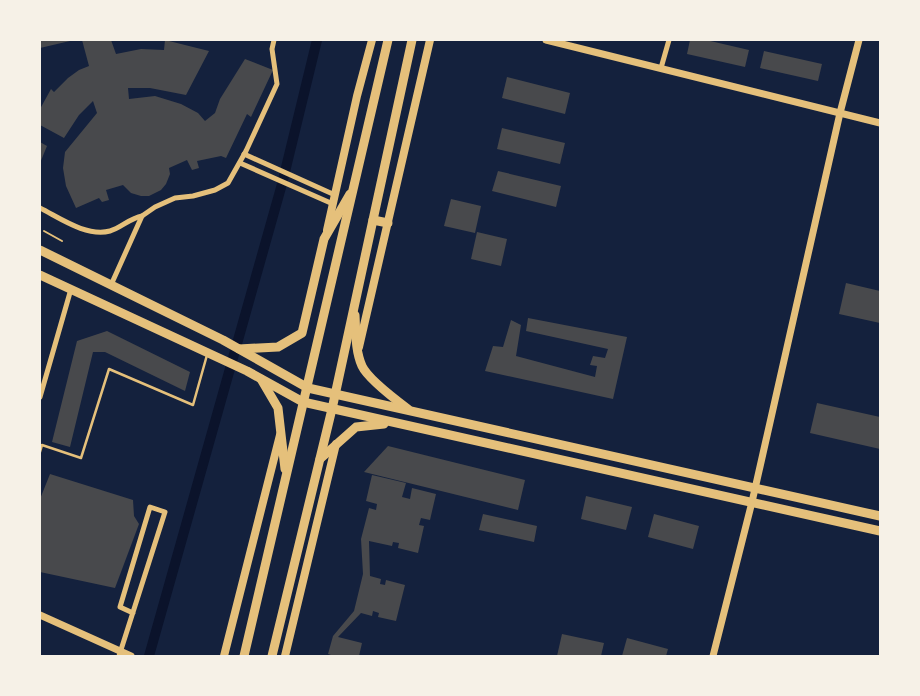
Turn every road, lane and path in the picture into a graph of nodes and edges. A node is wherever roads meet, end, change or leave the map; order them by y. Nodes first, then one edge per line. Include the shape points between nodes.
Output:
1 (274, 40) edge
2 (372, 40) edge
3 (388, 40) edge
4 (412, 40) edge
5 (430, 40) edge
6 (546, 40) edge
7 (669, 40) edge
8 (859, 40) edge
9 (661, 68) junction
10 (840, 113) junction
11 (880, 123) edge
12 (244, 154) junction
13 (240, 163) junction
14 (354, 187) junction
15 (335, 195) junction
16 (333, 204) junction
17 (40, 208) edge
18 (142, 216) junction
19 (373, 220) junction
20 (388, 223) junction
21 (44, 231) dead end
22 (324, 240) junction
23 (62, 241) dead end
24 (40, 250) edge
25 (40, 275) edge
26 (111, 285) junction
27 (71, 289) junction
28 (355, 300) junction
29 (239, 349) junction
30 (358, 349) junction
31 (207, 353) junction
32 (261, 379) junction
33 (307, 387) junction
34 (335, 394) junction
35 (40, 397) edge
36 (302, 402) junction
37 (332, 409) junction
38 (410, 411) junction
39 (400, 424) junction
40 (280, 435) junction
41 (336, 444) junction
42 (40, 452) edge
43 (319, 459) junction
44 (286, 476) junction
45 (755, 488) junction
46 (752, 502) junction
47 (880, 516) edge
48 (880, 531) edge
49 (133, 613) junction
50 (40, 614) edge
51 (120, 654) edge
52 (131, 656) edge
53 (224, 656) edge
54 (244, 656) edge
55 (272, 656) edge
56 (285, 656) edge
57 (713, 656) edge

1 - 12 street via 272,49 277,84
2 - 15 main road
3 - 14 main road
4 - 19 main road
5 - 20 main road
6 - 9 street
7 - 9 street
8 - 10 street
9 - 10 street
10 - 11 street
10 - 45 street
12 - 13 street
12 - 15 street
13 - 16 street
13 - 18 street via 228,183 215,190 175,198
14 - 22 main road
14 - 33 main road
15 - 16 main road
16 - 22 main road
17 - 18 street via 84,229 99,232 112,230
18 - 26 street
19 - 20 main road
19 - 28 main road
20 - 30 main road
21 - 23 path
22 - 29 main road via 302,334 278,347
24 - 26 main road
25 - 27 main road
26 - 29 main road
27 - 31 main road
27 - 35 street
28 - 30 main road
28 - 34 main road
29 - 33 main road
30 - 38 main road via 362,367
31 - 32 main road
31 - 42 lane via 193,405 109,369 81,458 42,446
32 - 36 main road
32 - 40 main road via 278,408
33 - 34 main road
33 - 36 main road
34 - 37 main road
34 - 38 main road
36 - 37 main road
36 - 44 main road
37 - 39 main road
37 - 43 main road
38 - 45 main road
39 - 41 main road via 356,427
39 - 46 main road
40 - 44 main road
40 - 53 main road
41 - 43 main road
41 - 56 main road
43 - 55 main road
44 - 54 main road
45 - 46 street
45 - 47 main road
46 - 48 main road
46 - 57 street
49 - 49 street via 165,512 150,508 120,607
49 - 51 street
50 - 51 street
51 - 52 street

